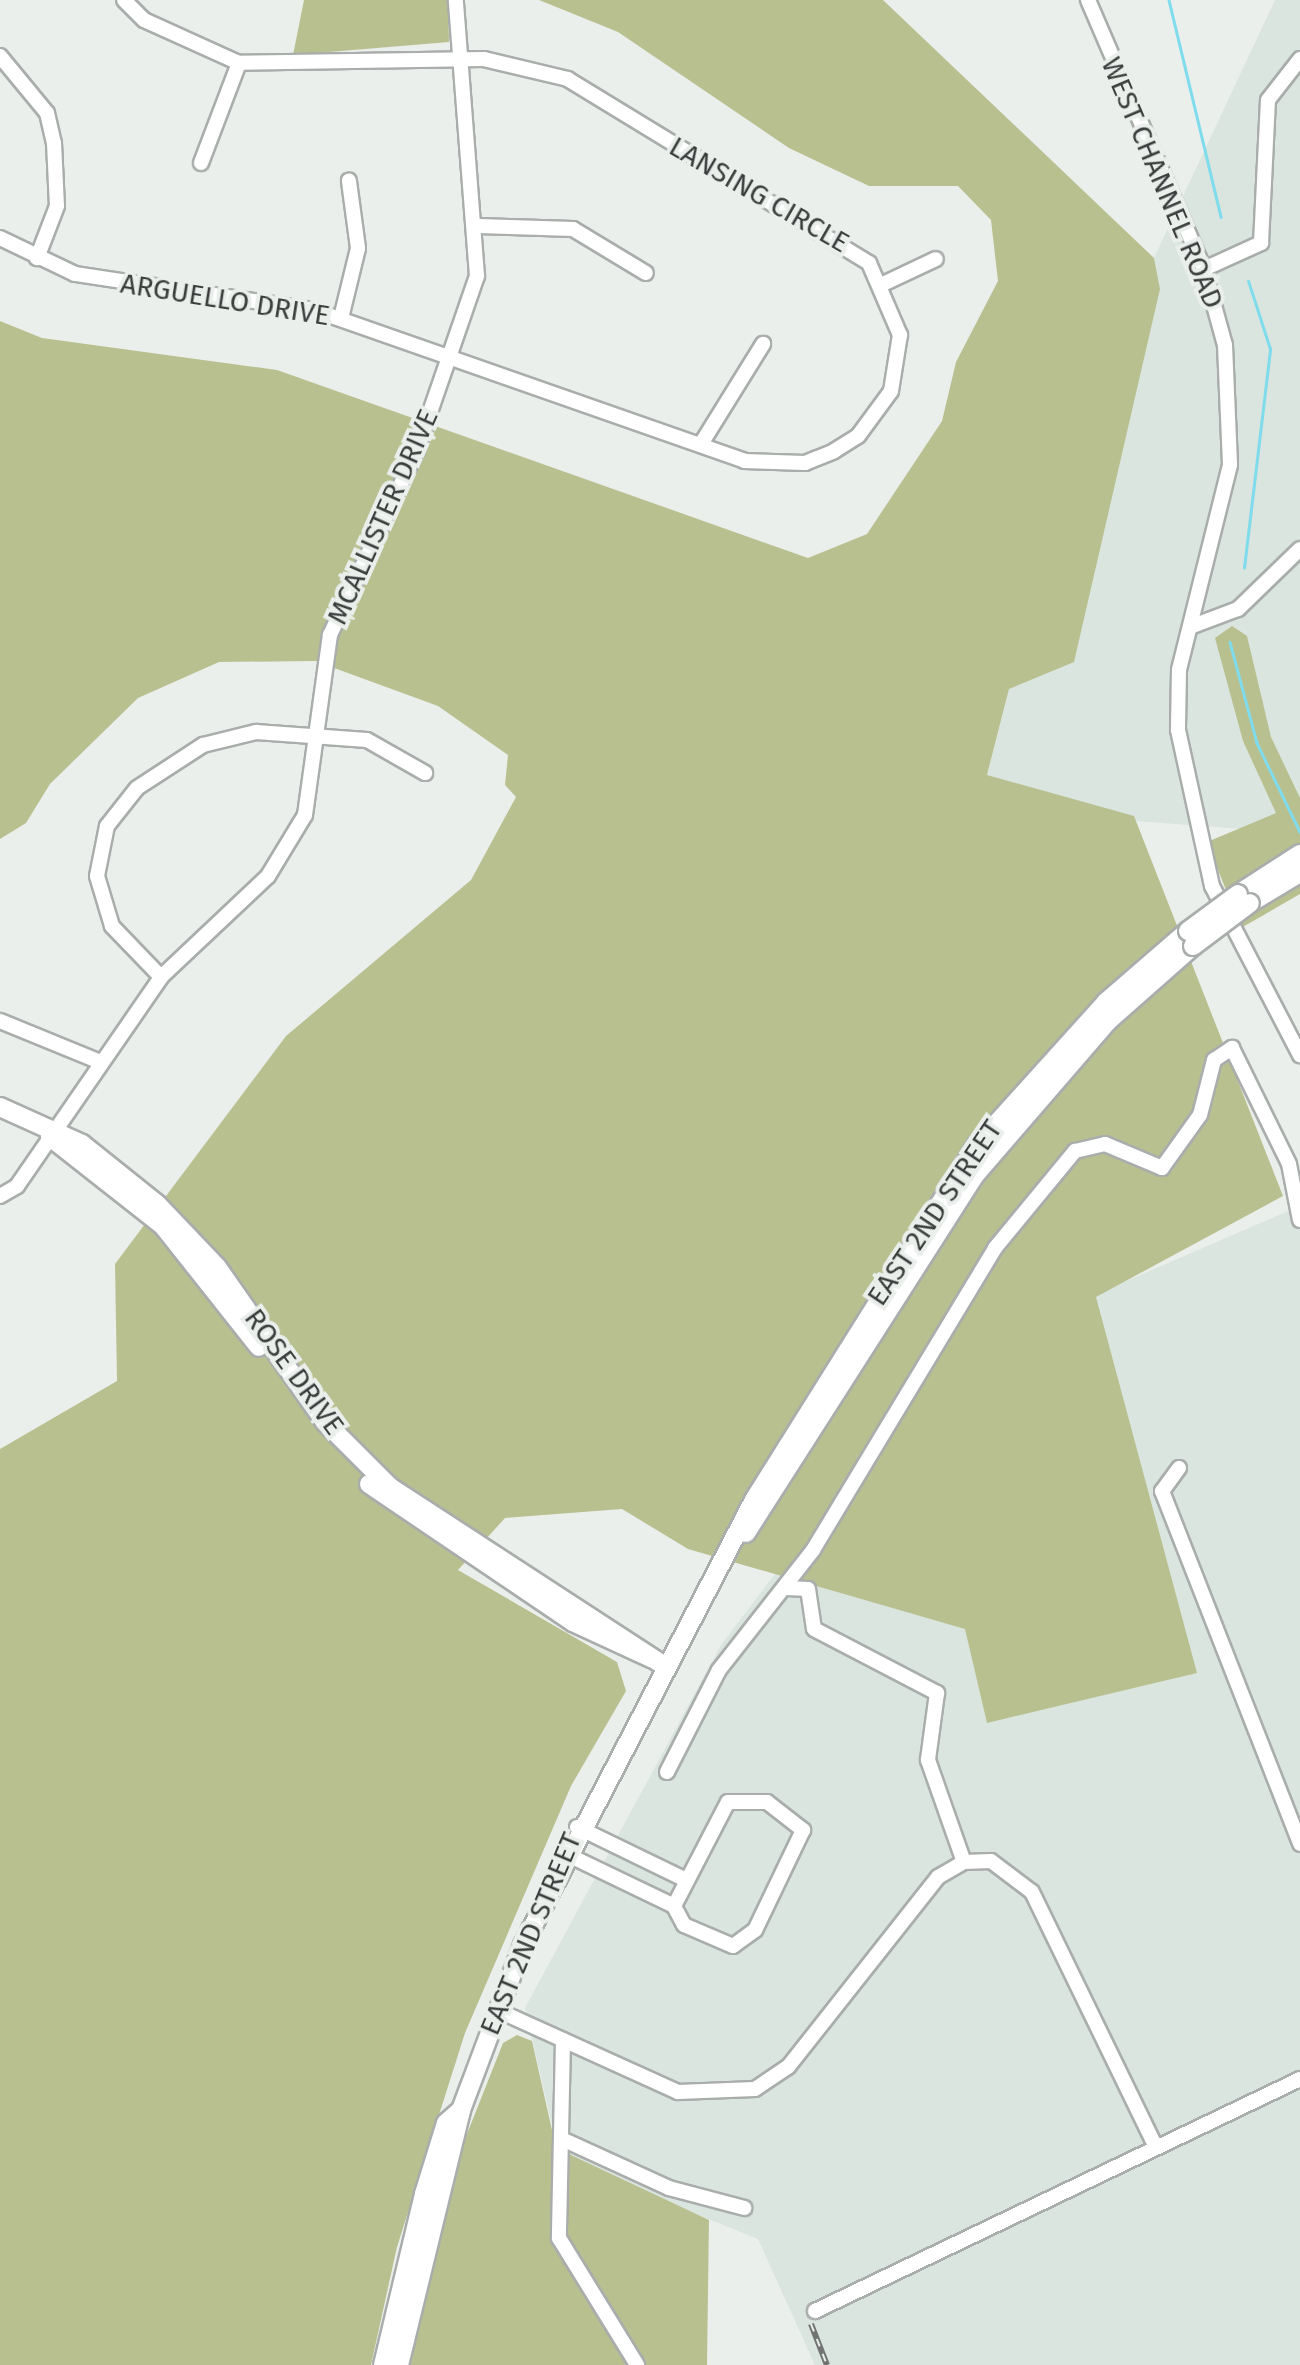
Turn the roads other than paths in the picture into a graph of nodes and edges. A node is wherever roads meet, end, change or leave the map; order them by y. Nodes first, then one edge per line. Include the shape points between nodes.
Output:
1 (124, 0) edge
2 (456, 0) edge
3 (1088, 0) edge
4 (0, 56) edge
5 (460, 58) junction
6 (1300, 59) edge
7 (239, 63) junction
8 (201, 163) dead end
9 (349, 180) dead end
10 (478, 226) junction
11 (0, 238) edge
12 (37, 258) junction
13 (936, 259) dead end
14 (1204, 270) junction
15 (646, 273) dead end
16 (885, 283) junction
17 (341, 318) junction
18 (763, 344) dead end
19 (452, 356) junction
20 (701, 444) junction
21 (1300, 549) edge
22 (1190, 627) junction
23 (312, 734) junction
24 (425, 772) dead end
25 (1300, 854) edge
26 (1291, 871) edge
27 (161, 977) junction
28 (0, 1021) edge
29 (1300, 1055) edge
30 (98, 1061) junction
31 (0, 1107) edge
32 (0, 1116) edge
33 (54, 1133) junction
34 (0, 1196) edge
35 (1300, 1220) edge
36 (1178, 1468) dead end
37 (787, 1588) junction
38 (658, 1662) junction
39 (668, 1772) dead end
40 (577, 1827) junction
41 (1300, 1844) edge
42 (564, 1852) junction
43 (964, 1862) junction
44 (686, 1880) junction
45 (674, 1906) junction
46 (497, 2010) junction
47 (562, 2040) junction
48 (1300, 2078) edge
49 (461, 2110) junction
50 (562, 2138) junction
51 (1156, 2147) junction
52 (744, 2208) dead end
53 (815, 2312) dead end
54 (383, 2365) edge
55 (398, 2365) edge
56 (637, 2365) edge

1 - 7 street via 144,20
2 - 5 street, MCALLISTER DRIVE
3 - 14 street, WEST CHANNEL ROAD
4 - 12 street via 48,113 54,143 57,206
5 - 7 street, LANSING CIRCLE
5 - 10 street, MCALLISTER DRIVE
5 - 16 street, LANSING CIRCLE via 568,79 780,213 852,247
6 - 14 street via 1268,100 1261,244
7 - 8 street
9 - 17 street via 358,248
10 - 15 street via 573,229
10 - 19 street, MCALLISTER DRIVE via 477,276
11 - 12 street, ARGUELLO DRIVE
12 - 17 street, ARGUELLO DRIVE via 92,277
13 - 16 street
14 - 22 street, WEST CHANNEL ROAD via 1225,345 1231,449
16 - 20 street via 899,367 858,436 805,463 744,460
17 - 19 street, ARGUELLO DRIVE
18 - 20 street
19 - 20 street
19 - 23 street, MCALLISTER DRIVE via 338,613
21 - 22 street via 1238,609
22 - 29 street, WEST CHANNEL ROAD via 1176,709 1201,847 1238,946
23 - 24 street via 385,746
23 - 27 street, MCALLISTER DRIVE via 310,795 290,848
23 - 27 street via 217,740 119,807 100,846 100,898 122,939
25 - 26 main road, EAST 2ND STREET
26 - 38 main road, EAST 2ND STREET, bridge via 1244,898 1072,1037 950,1181
27 - 30 street, MCALLISTER DRIVE
28 - 30 street
30 - 33 street, MCALLISTER DRIVE
31 - 33 main road, ROSE DRIVE
32 - 33 main road, ROSE DRIVE
33 - 34 street, MCALLISTER DRIVE
33 - 38 main road, ROSE DRIVE via 188,1234 325,1422 390,1487
35 - 37 street via 1288,1164 1243,1054 1225,1048 1171,1162 1146,1169 1105,1144 1084,1146 995,1248
36 - 41 street via 1162,1491
37 - 39 street via 718,1670
37 - 43 street via 808,1589 814,1629 937,1692 928,1760
38 - 40 main road, EAST 2ND STREET
40 - 42 main road, EAST 2ND STREET
40 - 44 street
42 - 45 street
42 - 46 main road, EAST 2ND STREET
43 - 47 street via 924,1892 788,2067 755,2089 678,2092
43 - 51 street via 1004,1865 1025,1881
44 - 45 street
44 - 45 street via 728,1802 767,1802 803,1830 742,1944 684,1925
46 - 47 street
46 - 49 main road, EAST 2ND STREET
47 - 50 street
48 - 51 street
49 - 54 main road, EAST 2ND STREET via 436,2156
49 - 55 main road, EAST 2ND STREET
50 - 52 street via 669,2188
50 - 56 street via 564,2257 620,2323
51 - 53 street

